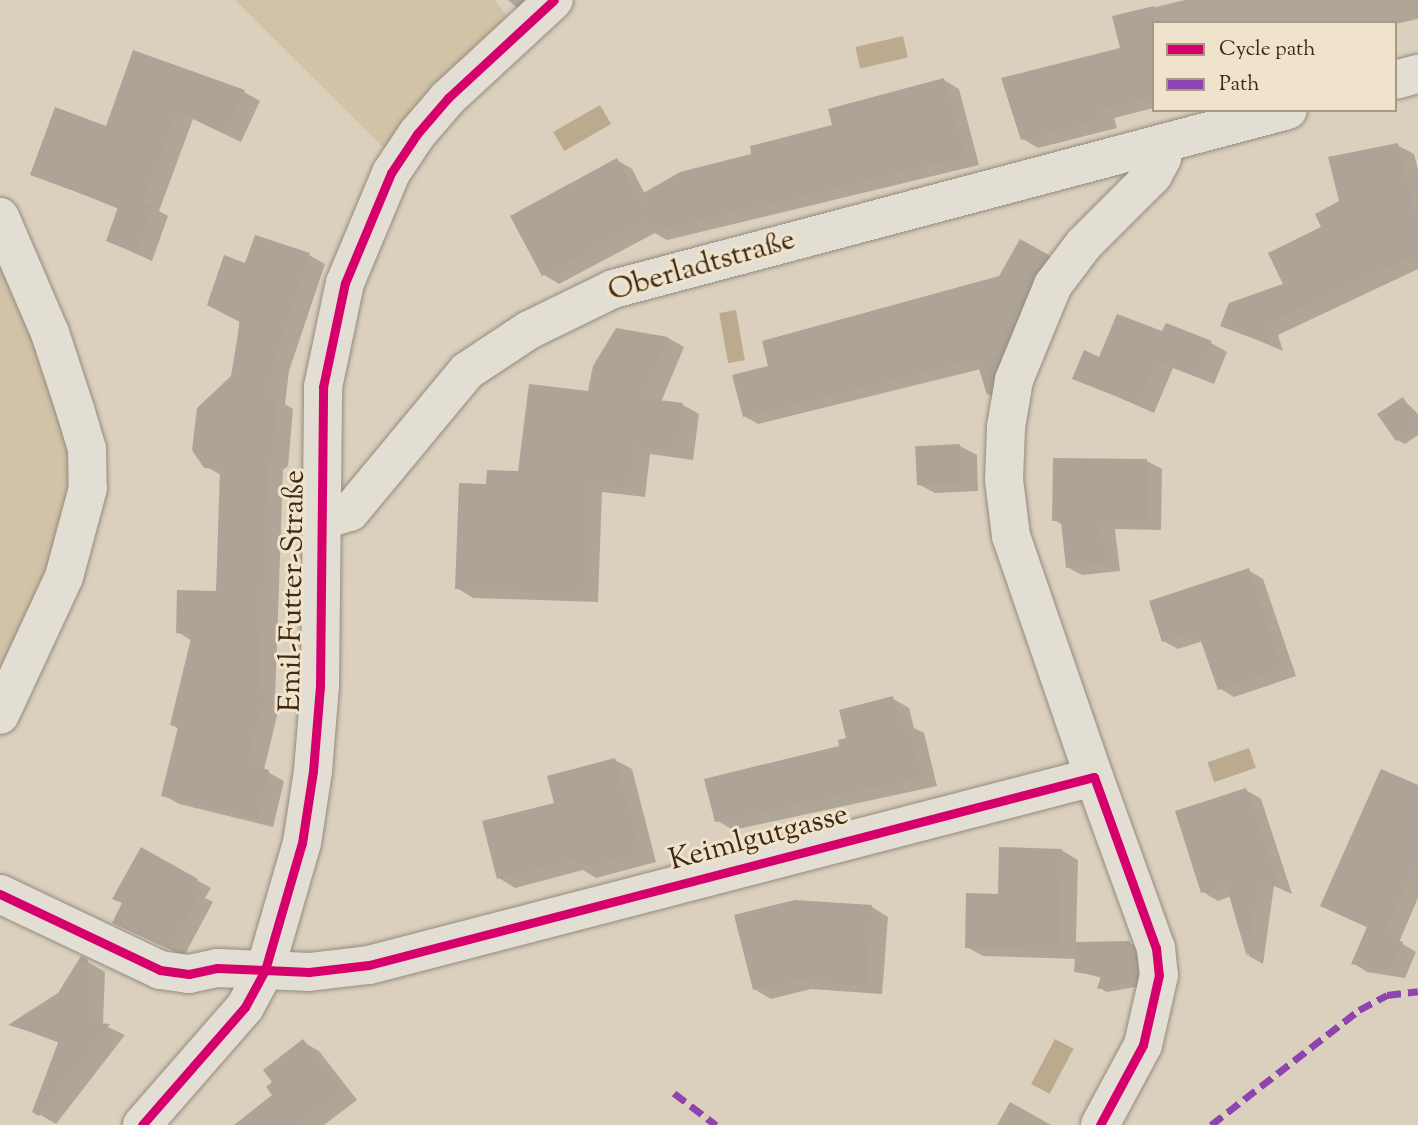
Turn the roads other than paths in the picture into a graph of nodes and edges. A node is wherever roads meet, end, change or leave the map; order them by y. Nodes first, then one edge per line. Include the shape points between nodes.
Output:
1 (554, 0) edge
2 (1418, 74) edge
3 (1397, 79) edge
4 (1281, 112) edge
5 (1160, 146) junction
6 (0, 217) edge
7 (320, 521) junction
8 (0, 715) edge
9 (1094, 777) junction
10 (0, 894) edge
11 (265, 970) junction
12 (142, 1125) edge
13 (1100, 1125) edge

1 - 7 street, Emil-Futter-Straße via 448,98 417,134 391,173 364,229 339,306 324,387
2 - 3 street
4 - 5 street, Oberladtstraße
5 - 7 street, Oberladtstraße via 613,289 529,330 467,371 350,512
5 - 9 street via 1162,158 1153,175 1084,244 1053,285 1014,380 1006,426 1004,480 1011,536
6 - 8 street via 50,333 88,449 88,488 64,577
7 - 11 street, Emil-Futter-Straße via 320,686 313,771 302,843
9 - 11 street, Keimlgutgasse via 369,965 309,972
9 - 13 street via 1156,948 1159,975 1143,1045
10 - 11 street via 160,970 189,974 217,968
11 - 12 street via 245,1007

